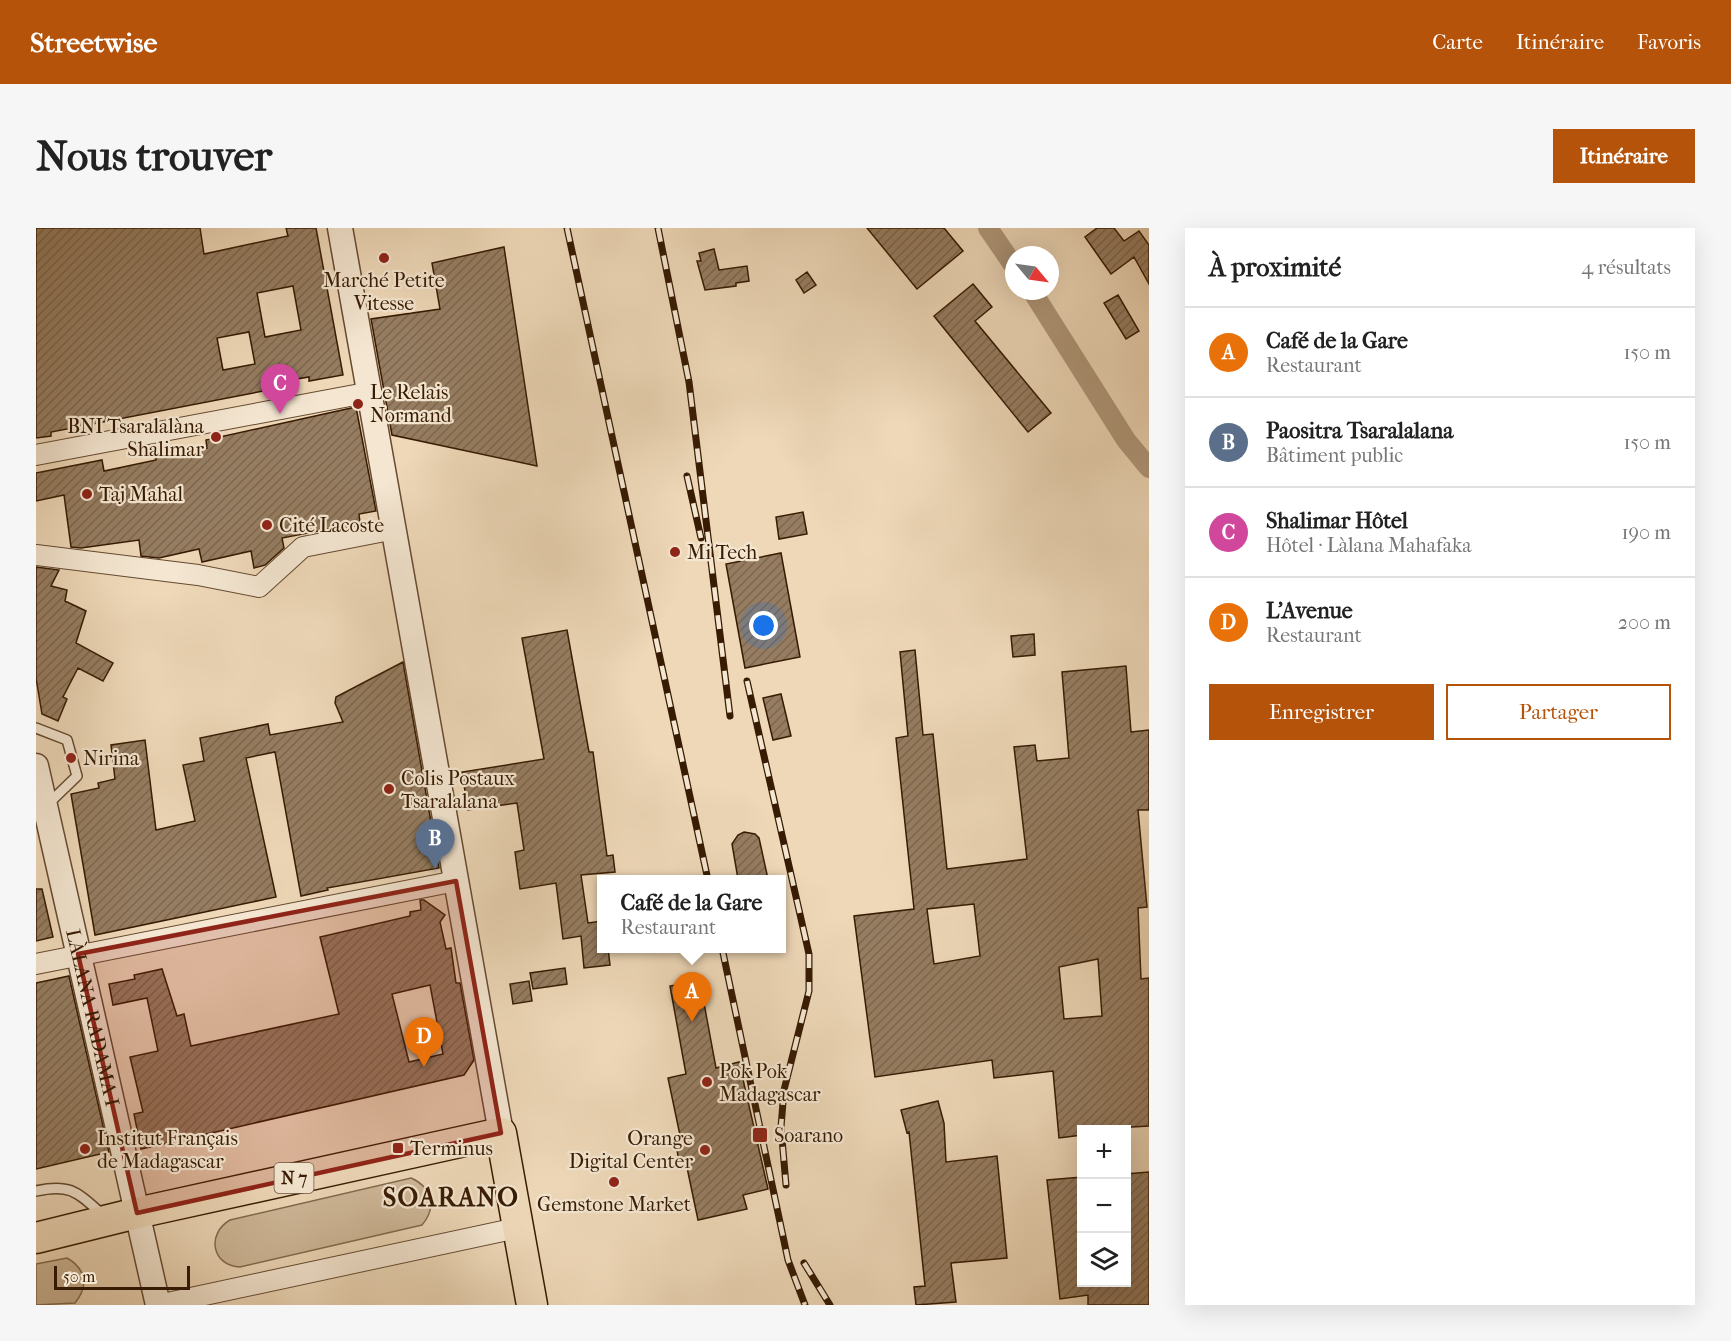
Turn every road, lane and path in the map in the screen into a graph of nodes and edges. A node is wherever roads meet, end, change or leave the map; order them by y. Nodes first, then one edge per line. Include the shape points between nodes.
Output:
1 (340, 228) edge
2 (371, 392) junction
3 (36, 455) edge
4 (394, 529) junction
5 (36, 555) edge
6 (36, 728) edge
7 (36, 766) edge
8 (45, 807) junction
9 (456, 881) junction
10 (78, 954) junction
11 (36, 964) edge
12 (501, 1133) junction
13 (36, 1191) edge
14 (123, 1217) junction
15 (517, 1228) junction
16 (36, 1239) edge
17 (158, 1305) edge
18 (532, 1305) edge

1 - 2 street
2 - 3 street
2 - 4 street
4 - 5 street via 303,547 259,587
4 - 9 street
6 - 8 lane via 67,740 77,776
7 - 8 street, LÀLANA RADAMA I
8 - 10 street, LÀLANA RADAMA I
9 - 10 street
9 - 12 street
10 - 11 street
10 - 14 street, LÀLANA RADAMA I
12 - 14 main road, N 7
12 - 15 main road
13 - 14 lane via 62,1186
14 - 16 main road, N 7
14 - 17 street, LÀLANA RADAMA I
15 - 17 street
15 - 18 main road

